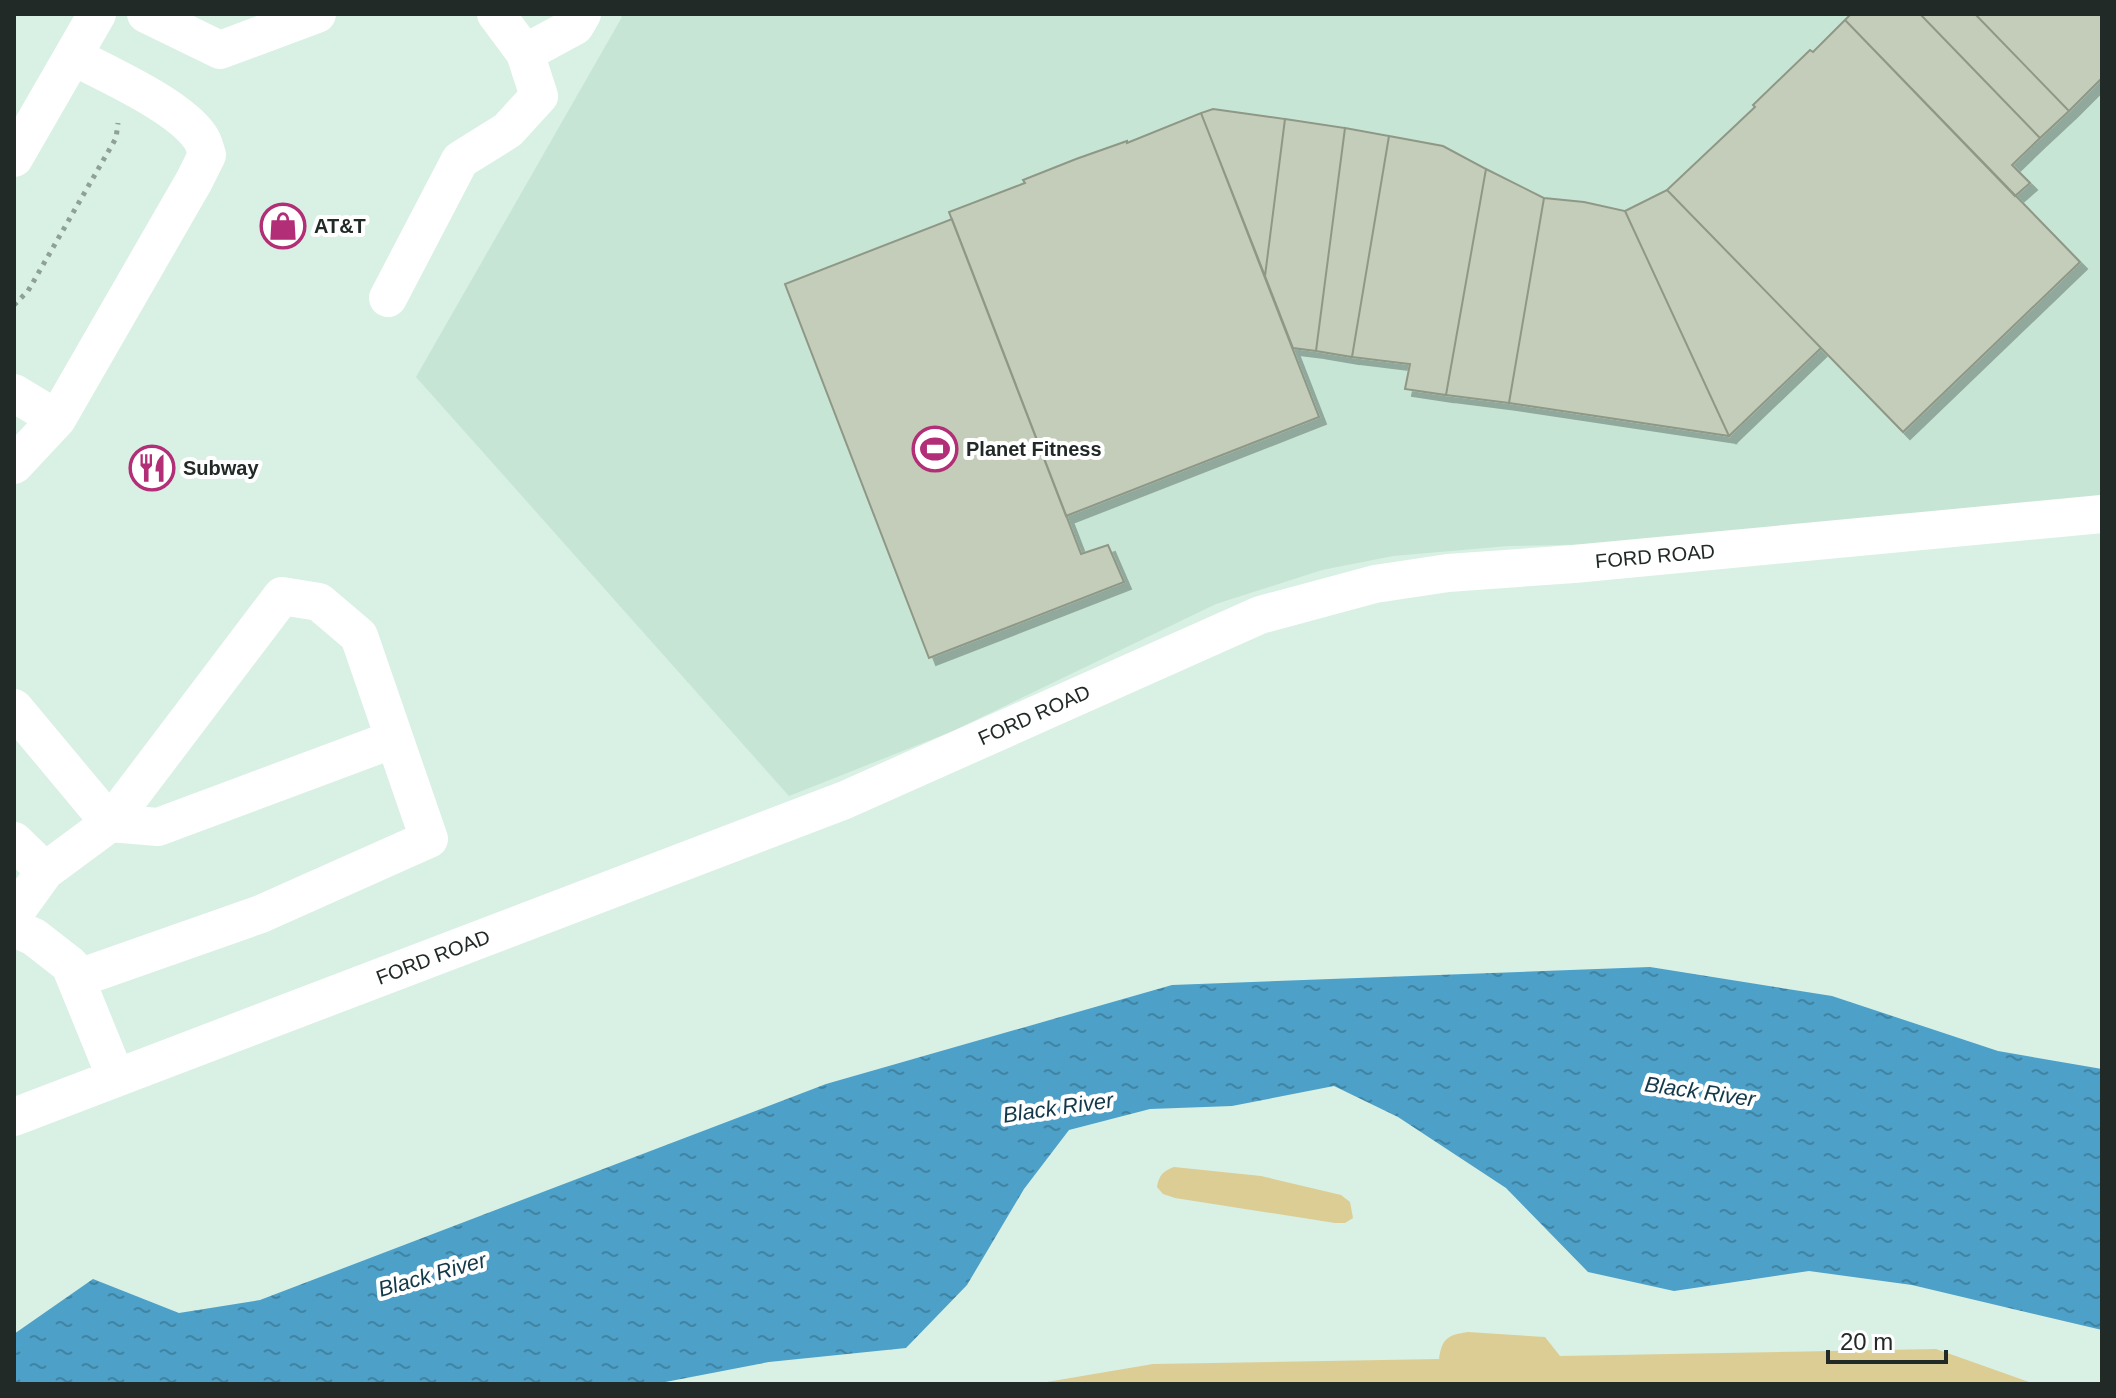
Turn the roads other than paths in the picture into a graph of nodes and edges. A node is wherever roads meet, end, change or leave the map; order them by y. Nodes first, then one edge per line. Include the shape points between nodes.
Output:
1 (97, 14) edge
2 (146, 14) edge
3 (317, 14) edge
4 (496, 14) edge
5 (582, 14) edge
6 (525, 53) junction
7 (73, 56) junction
8 (14, 158) edge
9 (388, 298) dead end
10 (14, 393) edge
11 (57, 419) junction
12 (14, 465) edge
13 (2102, 514) edge
14 (14, 708) edge
15 (394, 739) junction
16 (110, 823) junction
17 (14, 841) edge
18 (45, 871) junction
19 (14, 914) edge
20 (14, 928) edge
21 (76, 979) junction
22 (116, 1078) junction
23 (14, 1117) edge

1 - 7 street
2 - 3 street via 220,50
4 - 6 street
5 - 6 street via 575,26
6 - 9 street via 539,96 508,130 460,160
7 - 8 street
7 - 11 street via 185,120 202,139 207,155
10 - 11 street
11 - 12 street
13 - 22 street, FORD ROAD via 1448,573 1328,595 1260,615 845,800
14 - 16 street
15 - 16 street via 158,827
15 - 16 street via 359,636 319,602 282,596
15 - 21 street via 429,839 261,914
16 - 18 street
17 - 18 street
18 - 19 street
20 - 21 street via 70,965
21 - 22 street
22 - 23 street, FORD ROAD

